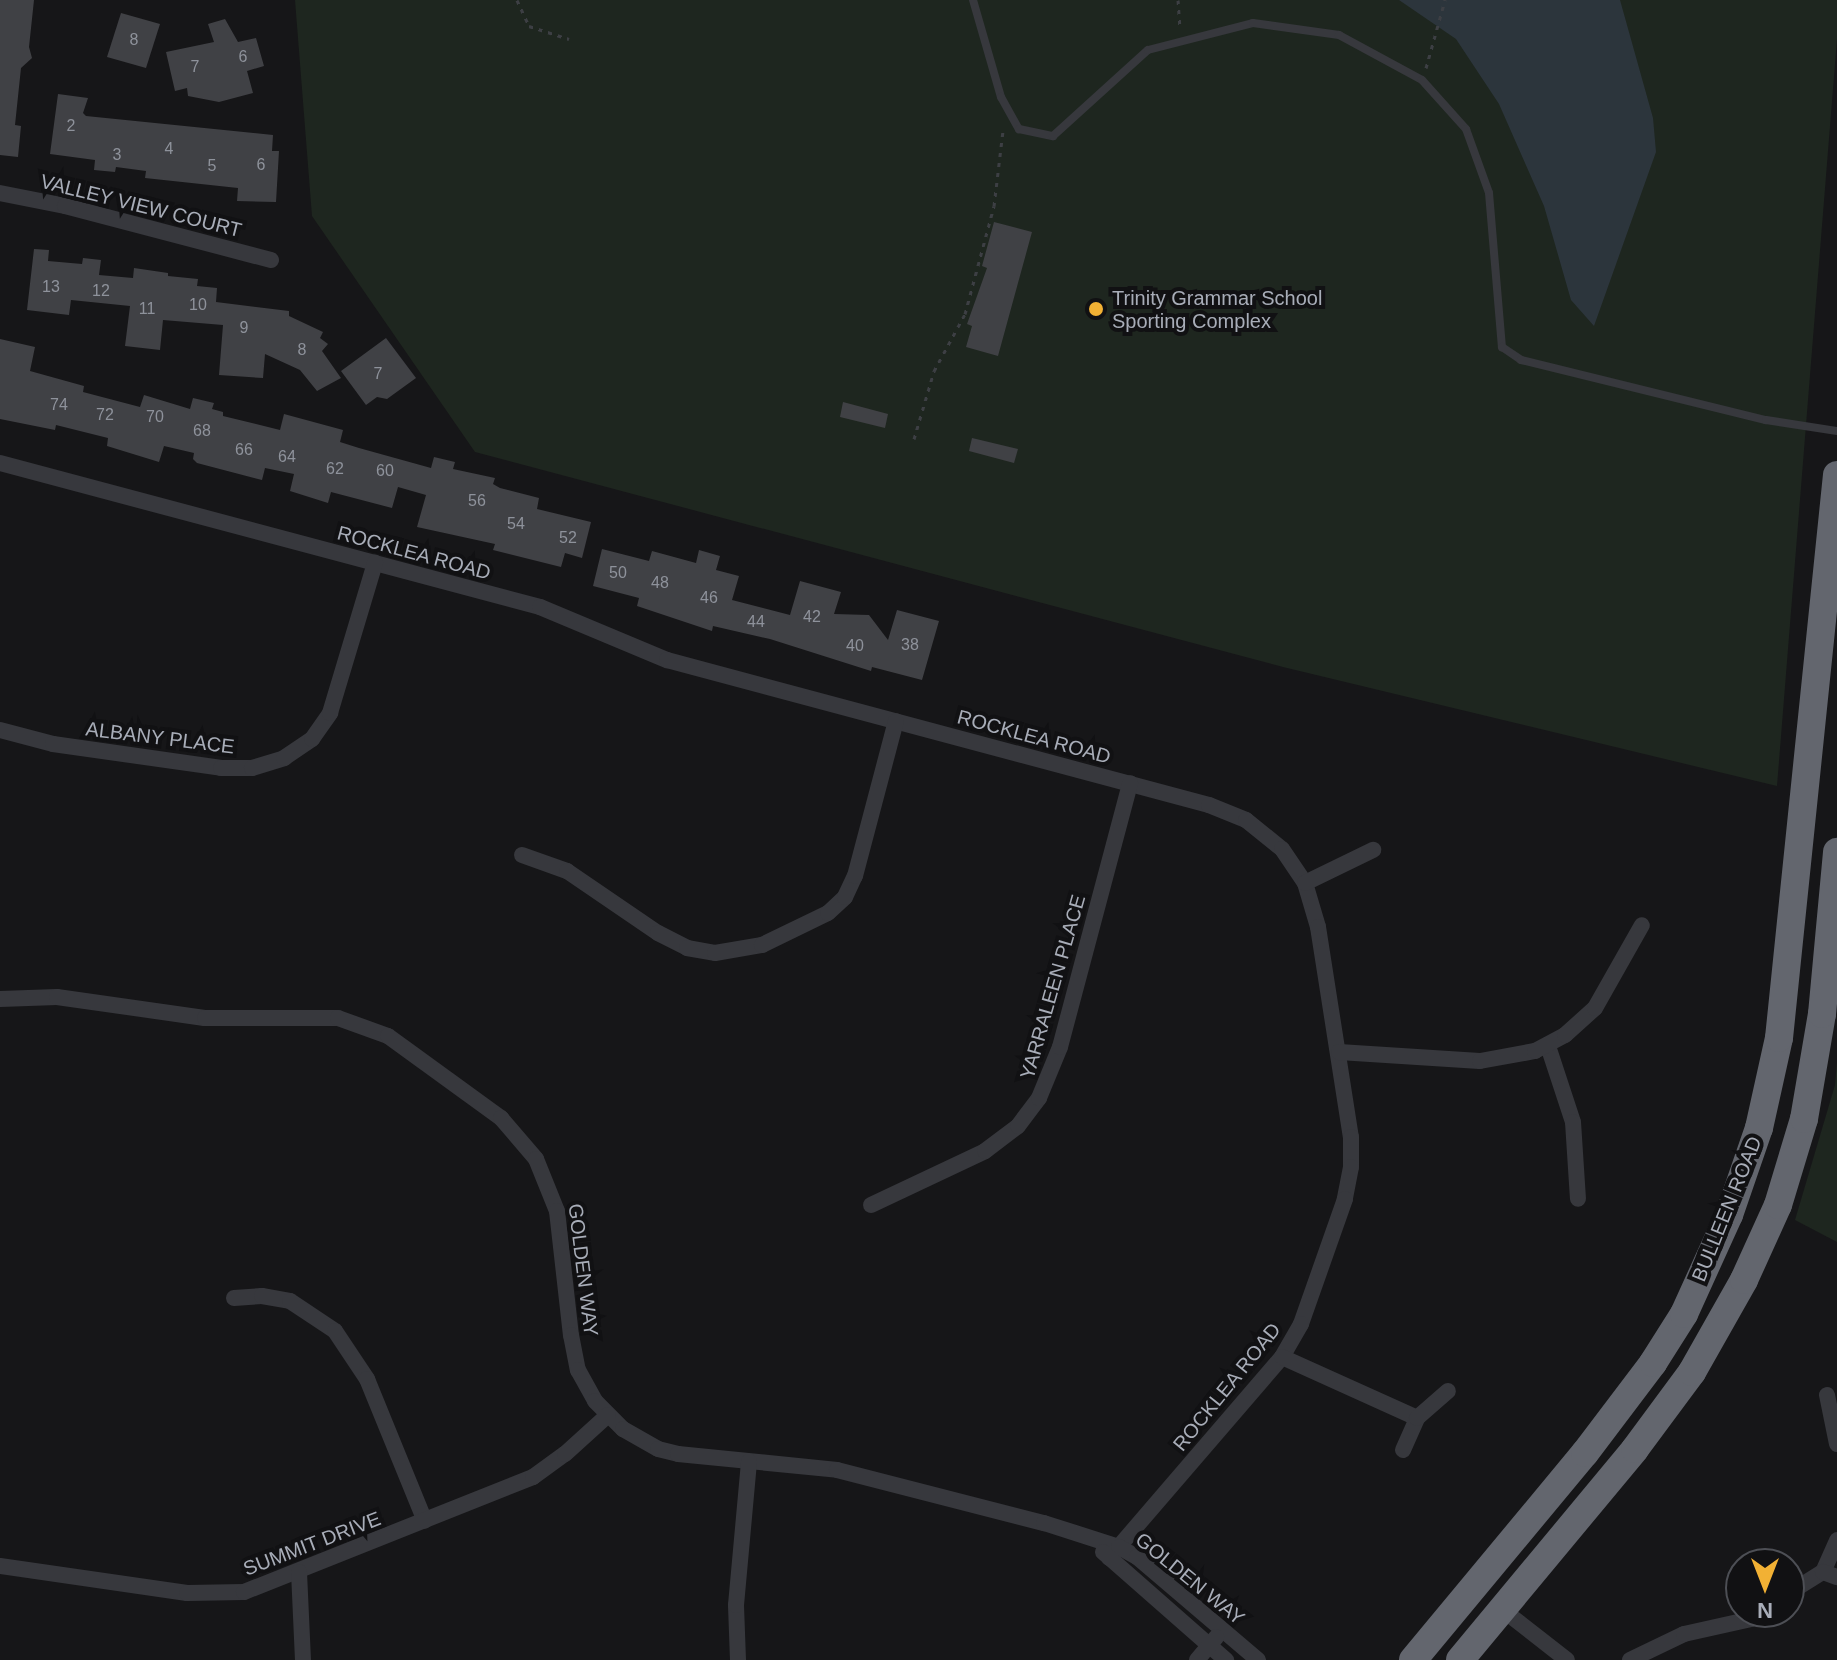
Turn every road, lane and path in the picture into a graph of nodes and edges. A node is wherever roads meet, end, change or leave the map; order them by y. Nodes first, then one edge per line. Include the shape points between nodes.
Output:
1 (517, 0) edge
2 (973, 0) edge
3 (1178, 0) edge
4 (1445, 0) edge
5 (569, 39) dead end
6 (1180, 42) junction
7 (1422, 80) junction
8 (1010, 113) junction
9 (0, 193) edge
10 (271, 260) dead end
11 (1837, 431) edge
12 (914, 439) dead end
13 (0, 463) edge
14 (1837, 475) edge
15 (375, 563) junction
16 (896, 721) junction
17 (0, 730) edge
18 (1130, 783) junction
19 (1373, 850) dead end
20 (1837, 852) edge
21 (522, 855) dead end
22 (1305, 883) junction
23 (1642, 925) dead end
24 (0, 999) edge
25 (1548, 1046) junction
26 (1339, 1052) junction
27 (1578, 1199) dead end
28 (871, 1205) dead end
29 (234, 1298) dead end
30 (1282, 1357) junction
31 (1448, 1391) dead end
32 (1827, 1395) dead end
33 (608, 1415) junction
34 (1417, 1418) junction
35 (1837, 1444) edge
36 (1403, 1450) dead end
37 (1585, 1453) junction
38 (749, 1462) junction
39 (1616, 1472) junction
40 (425, 1521) junction
41 (1837, 1540) edge
42 (1114, 1552) junction
43 (0, 1566) edge
44 (299, 1572) junction
45 (1830, 1575) edge
46 (1805, 1586) edge
47 (1503, 1610) junction
48 (1725, 1625) edge
49 (1223, 1630) junction
50 (1209, 1645) junction
51 (303, 1660) edge
52 (738, 1660) edge
53 (1197, 1660) edge
54 (1226, 1660) edge
55 (1258, 1660) edge
56 (1413, 1660) edge
57 (1460, 1660) edge
58 (1567, 1660) edge
59 (1630, 1660) edge

1 - 5 path via 529,26
2 - 8 lane
3 - 6 path
4 - 7 path
6 - 7 lane via 1253,23 1339,35
6 - 8 lane via 1148,50 1053,136 1019,129
7 - 11 lane via 1466,129 1489,193 1502,347 1521,360 1766,420
8 - 12 path via 1004,123 994,206 965,314 934,371
9 - 10 street, VALLEY VIEW COURT
13 - 15 street, ROCKLEA ROAD
14 - 37 highway, BULLEEN ROAD via 1779,1038 1759,1128 1729,1215 1684,1314
15 - 16 street, ROCKLEA ROAD via 540,607 648,655
15 - 17 street, ALBANY PLACE via 330,713 312,739 284,758 252,768 221,768 53,744
16 - 18 street, ROCKLEA ROAD
16 - 21 street via 850,888 828,913 762,945 715,953 687,948 567,871
18 - 22 street, ROCKLEA ROAD via 1246,820 1282,849
18 - 28 street, YARRALEEN PLACE via 1047,1085 1003,1139
19 - 22 street
20 - 39 highway, BULLEEN ROAD via 1822,1014 1804,1119 1778,1205 1717,1332
22 - 26 street, ROCKLEA ROAD via 1318,927
23 - 25 street via 1595,1008
24 - 33 street, GOLDEN WAY via 57,997 205,1018 338,1018 371,1027 403,1045 501,1118 545,1174 560,1230 574,1355 586,1386
25 - 26 street via 1523,1056 1480,1061
25 - 27 street via 1573,1122
26 - 30 street, ROCKLEA ROAD via 1351,1137 1349,1184 1314,1292
29 - 40 street via 290,1301 320,1318 342,1340 367,1379
30 - 34 street
30 - 42 street, ROCKLEA ROAD
31 - 34 street
32 - 35 street
33 - 38 street, GOLDEN WAY via 658,1449
33 - 40 street, SUMMIT DRIVE via 533,1477
34 - 36 street
37 - 39 highway via 1609,1441 1622,1443 1626,1455
37 - 56 highway, BULLEEN ROAD
38 - 42 street, GOLDEN WAY via 837,1470 1044,1523
38 - 52 street via 736,1605
39 - 47 highway, BULLEEN ROAD
40 - 44 street, SUMMIT DRIVE
41 - 45 street
42 - 49 street, GOLDEN WAY via 1137,1557
42 - 50 street, GOLDEN WAY
43 - 44 street, SUMMIT DRIVE via 208,1595 244,1592
44 - 51 street
45 - 46 street
47 - 57 highway, BULLEEN ROAD
47 - 58 street
48 - 59 street via 1684,1634
49 - 50 street
49 - 55 street, GOLDEN WAY
50 - 53 street
50 - 54 street, GOLDEN WAY

